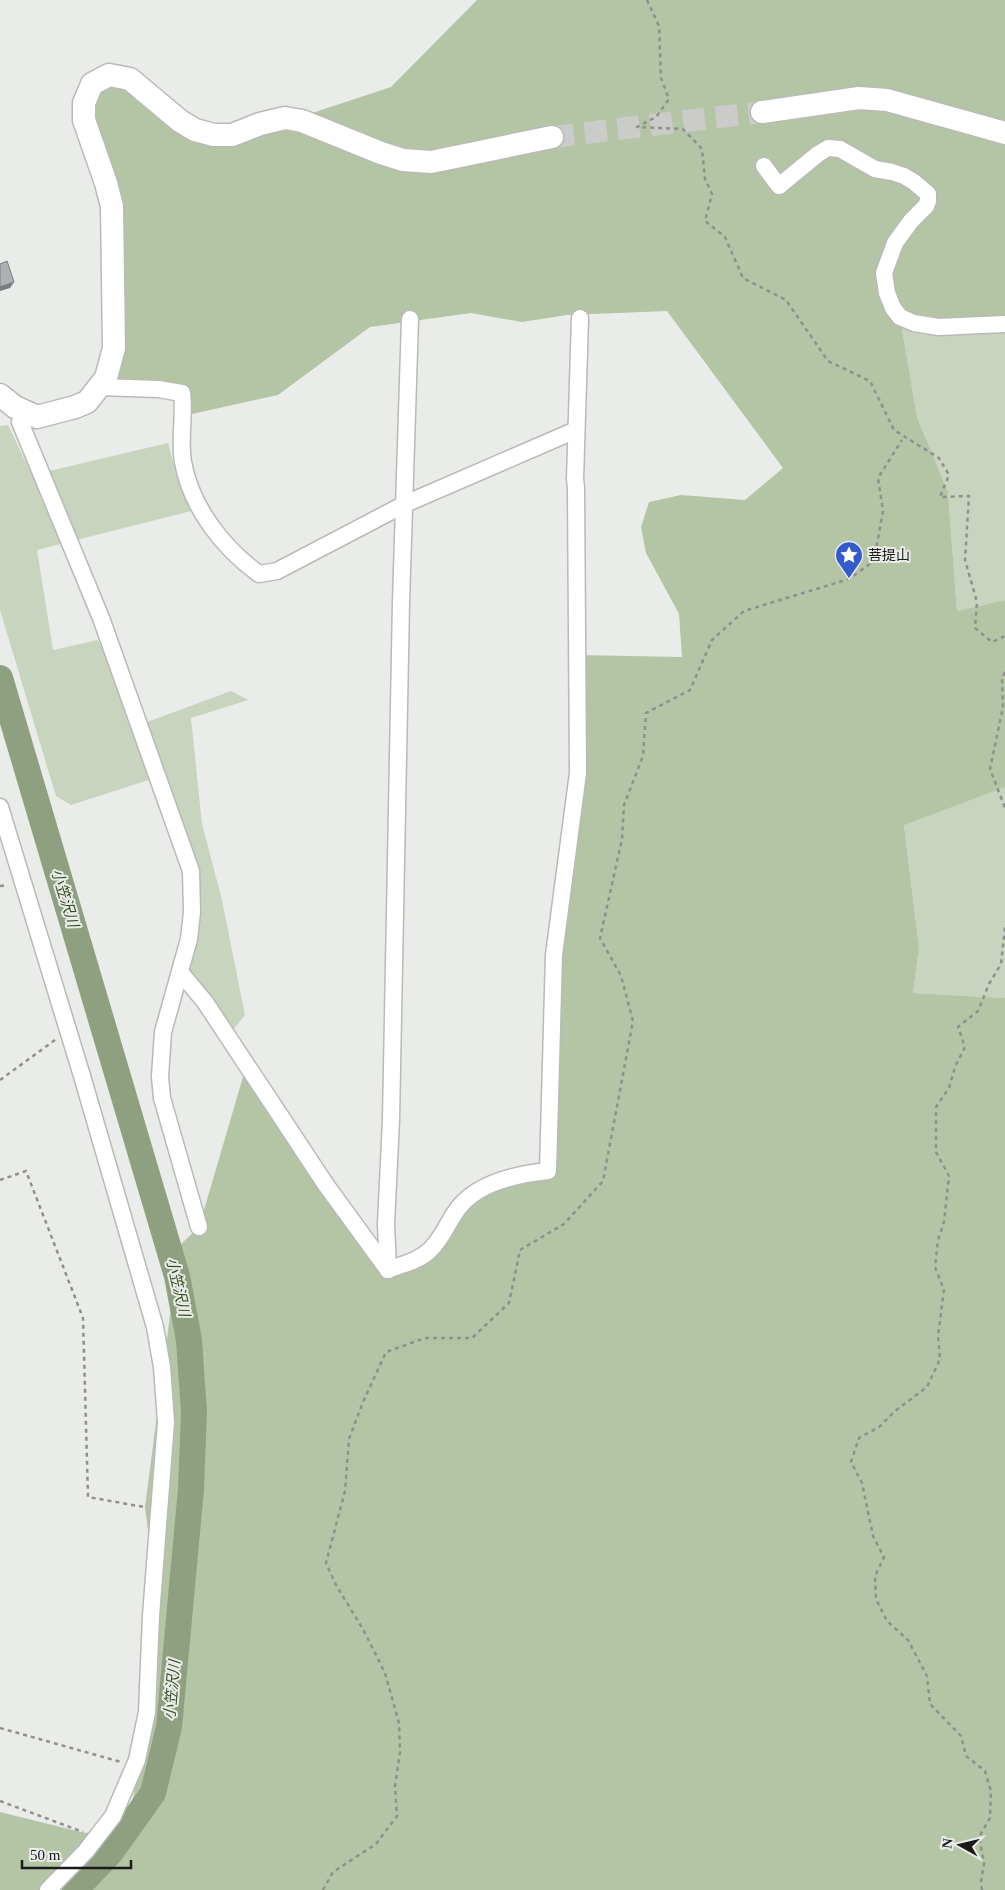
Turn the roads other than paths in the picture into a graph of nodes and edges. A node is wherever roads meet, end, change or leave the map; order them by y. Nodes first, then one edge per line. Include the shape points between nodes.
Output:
1 (762, 112) tunnel mouth
2 (1005, 133) edge
3 (552, 137) tunnel mouth
4 (764, 166) dead end
5 (580, 318) dead end
6 (410, 319) dead end
7 (1005, 324) edge
8 (99, 387) junction
9 (0, 394) edge
10 (20, 422) dead end
11 (576, 430) junction
12 (405, 504) junction
13 (0, 807) edge
14 (180, 972) junction
15 (199, 1227) dead end
16 (388, 1270) junction
17 (48, 1890) edge

1 - 2 street via 859,98 878,99
3 - 8 street via 431,162 404,160 302,120 285,118 232,135 214,135 195,130 180,121 130,79 109,75 92,84 84,104 84,120 112,206 114,348 106,378
4 - 7 street via 779,186 818,154 834,148 867,166 914,182 928,194 928,201 895,243 884,273 893,308 914,323 938,327
5 - 11 street
6 - 12 street
8 - 9 street via 87,402 37,417 15,408
8 - 12 street via 182,393 183,461 188,483 220,538 244,564 259,574 278,571
10 - 14 street via 101,618 191,871 192,912
11 - 12 street
11 - 16 street via 578,773 554,955 548,1171 530,1172 476,1191 460,1205 431,1250 419,1259
12 - 16 street via 386,1224
13 - 17 street via 155,1327 166,1422 147,1712 134,1766 112,1816 86,1851
14 - 15 street via 164,1032 160,1077 162,1098
14 - 16 street via 205,1002 326,1185

